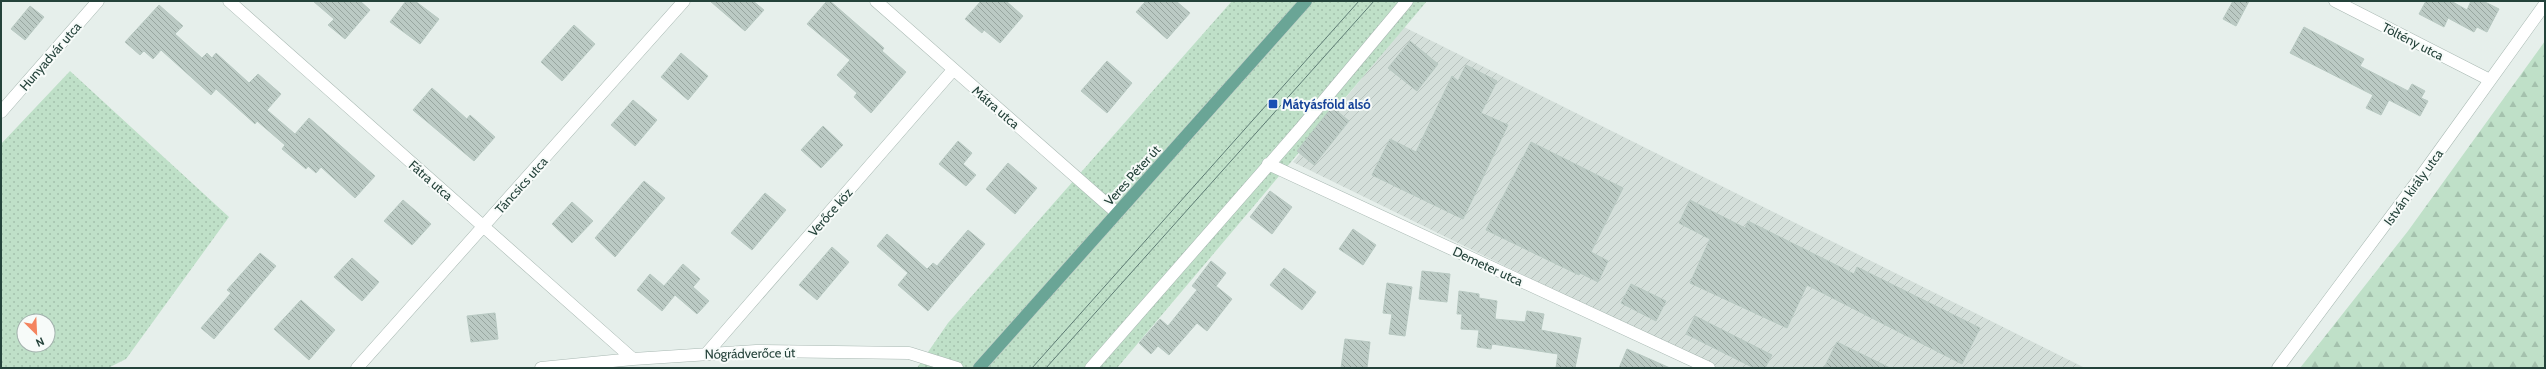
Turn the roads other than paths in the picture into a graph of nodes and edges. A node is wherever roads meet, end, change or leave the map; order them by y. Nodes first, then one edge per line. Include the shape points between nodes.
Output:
1 (98, 1) edge
2 (229, 1) edge
3 (684, 1) edge
4 (876, 1) edge
5 (1306, 1) edge
6 (1407, 1) edge
7 (2335, 1) edge
8 (2545, 4) edge
9 (953, 70) junction
10 (2490, 80) junction
11 (1, 112) edge
12 (1268, 164) junction
13 (1117, 213) junction
14 (484, 226) junction
15 (707, 353) junction
16 (633, 359) junction
17 (357, 368) edge
18 (541, 368) edge
19 (956, 368) edge
20 (979, 368) edge
21 (1091, 368) edge
22 (1709, 368) edge
23 (2278, 368) edge

1 - 11 street, Hunyadvár utca
2 - 14 street, Fátra utca
3 - 14 street, Táncsics utca
4 - 9 street, Mátra utca
5 - 13 main road, Veres Péter út
6 - 12 street
7 - 10 street, Töltény utca
8 - 10 street, István király utca
9 - 13 street, Mátra utca
9 - 15 street, Verőce köz
10 - 23 street, István király utca
12 - 21 street
12 - 22 street, Demeter utca
13 - 20 main road, Veres Péter út
14 - 16 street, Fátra utca
14 - 17 street, Táncsics utca
15 - 16 street, Nógrádverőce út
15 - 19 street, Nógrádverőce út via 909,353
16 - 18 street, Nógrádverőce út

